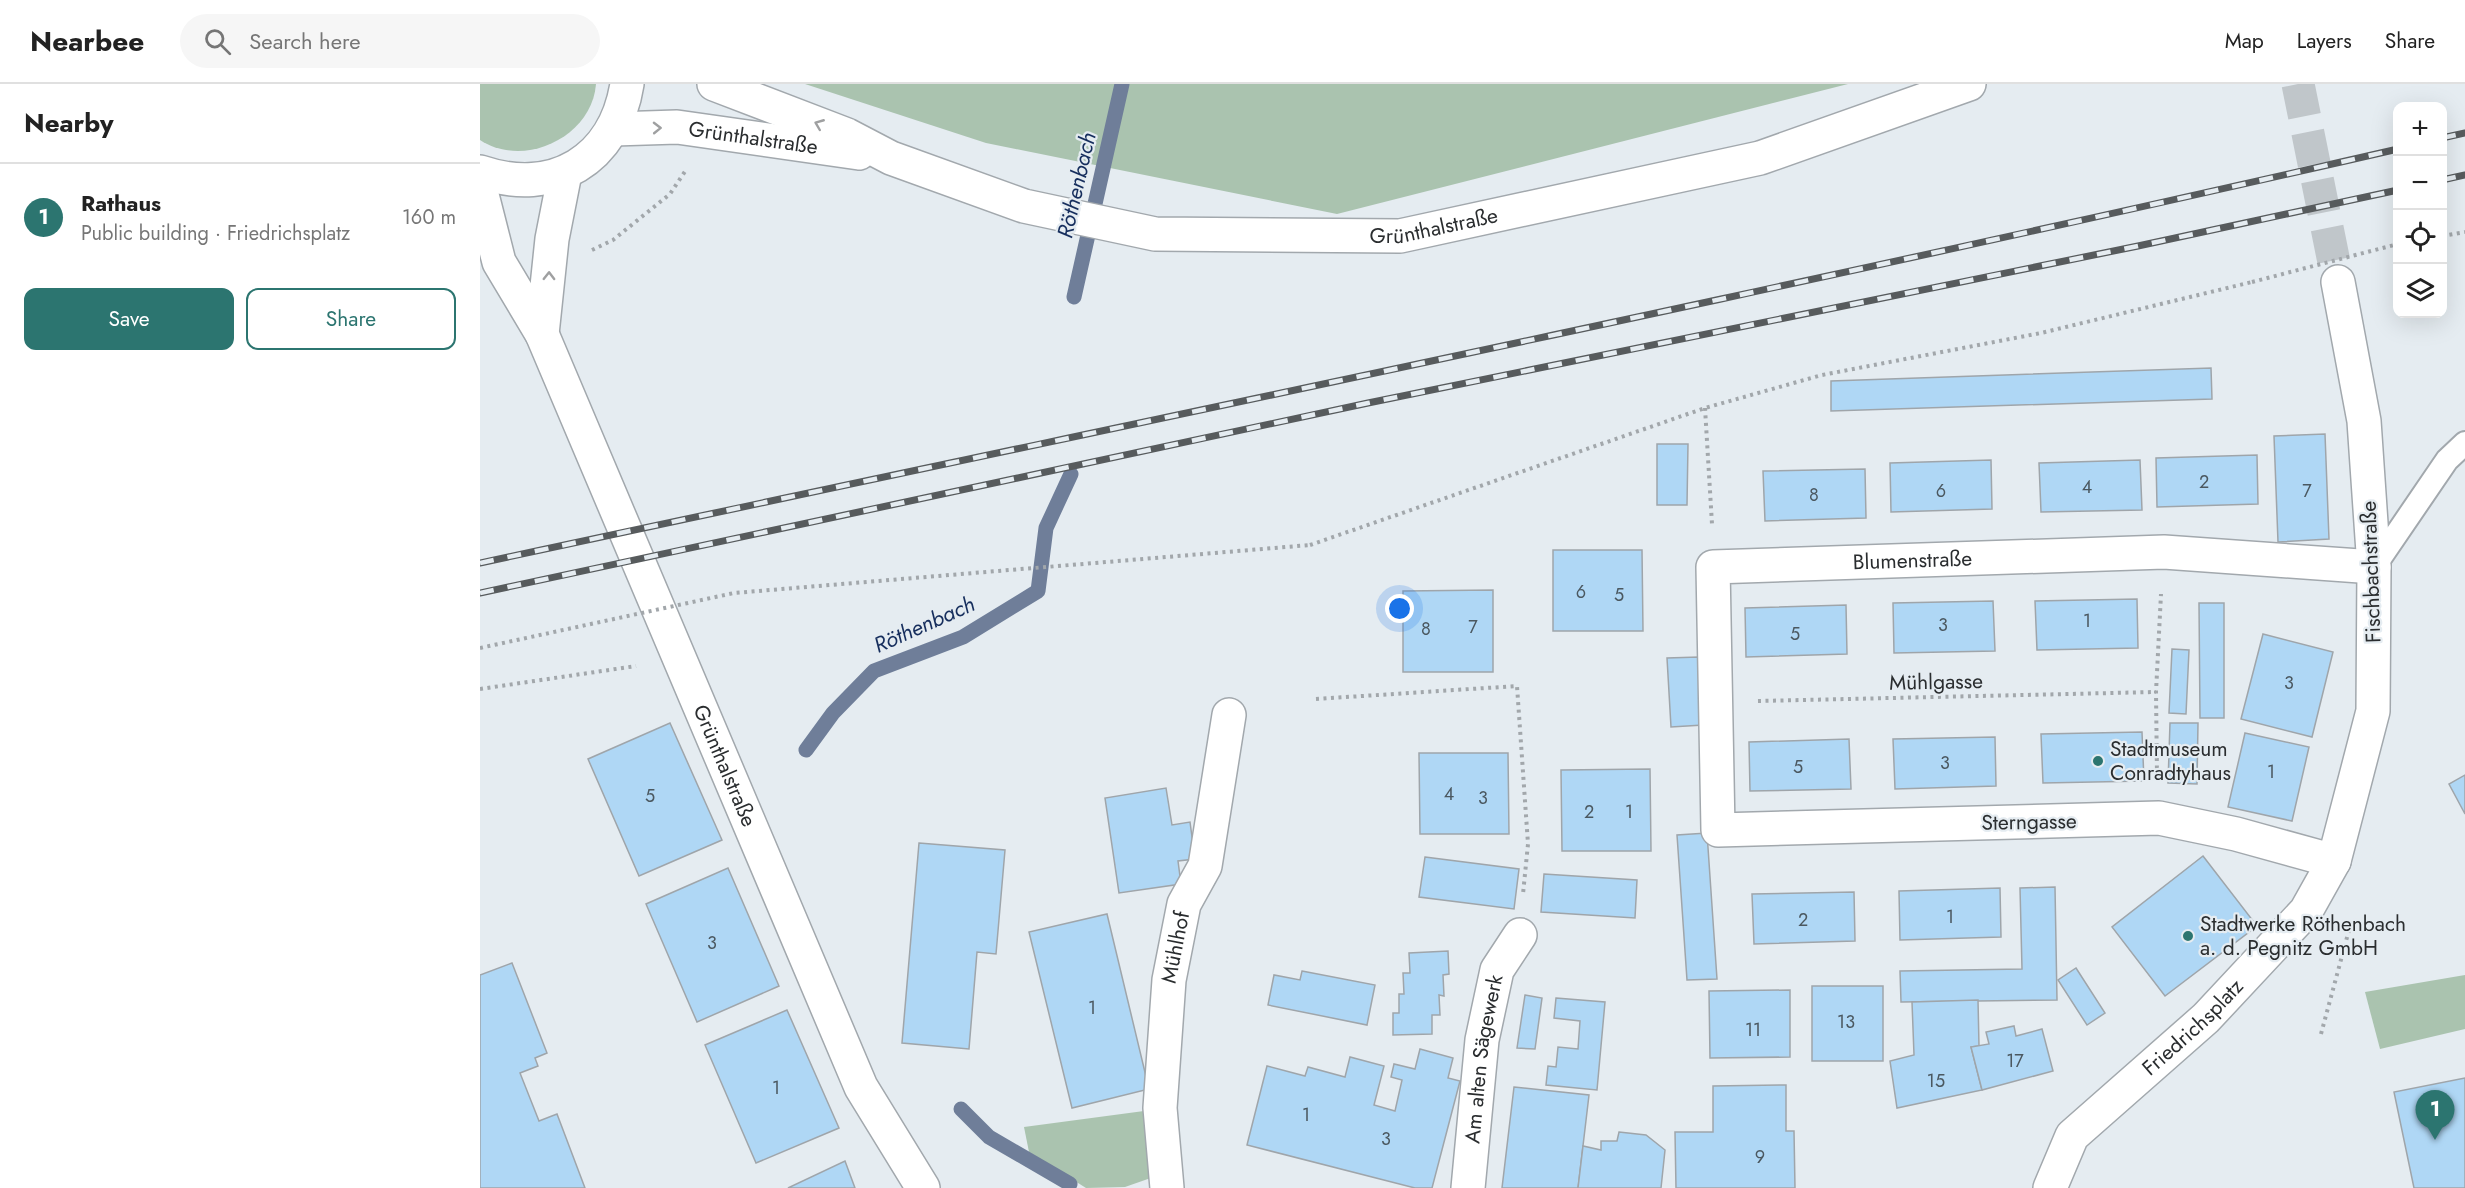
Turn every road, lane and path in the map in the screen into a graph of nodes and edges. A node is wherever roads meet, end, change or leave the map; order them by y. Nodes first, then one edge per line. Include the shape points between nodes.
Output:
1 (627, 84) edge
2 (714, 84) edge
3 (1969, 84) edge
4 (614, 129) junction
5 (699, 130) junction
6 (891, 158) junction
7 (480, 172) edge
8 (565, 173) junction
9 (480, 187) edge
10 (2465, 232) edge
11 (2447, 235) edge
12 (2393, 245) edge
13 (582, 255) dead end
14 (2338, 282) tunnel mouth
15 (542, 334) junction
16 (1706, 408) junction
17 (2465, 444) edge
18 (2164, 552) junction
19 (1713, 567) junction
20 (2374, 567) junction
21 (480, 648) edge
22 (645, 664) dead end
23 (480, 689) edge
24 (2156, 692) junction
25 (1316, 699) dead end
26 (1717, 702) junction
27 (1229, 715) dead end
28 (2159, 818) junction
29 (2334, 861) junction
30 (2306, 911) junction
31 (1520, 935) joint
32 (2321, 1034) dead end
33 (923, 1188) edge
34 (1167, 1188) edge
35 (1468, 1188) edge
36 (2050, 1188) edge

1 - 4 street via 623,109
6 -> 2 street, Grünthalstraße via 847,135
3 - 6 street, Grünthalstraße via 1760,158 1400,236 1155,234 1024,206
4 -> 5 street, Grünthalstraße
4 - 8 street via 589,158
5 - 6 street, Grünthalstraße
5 - 13 path via 694,156 670,194 613,240
7 - 8 street via 532,181
15 -> 8 street, Grünthalstraße via 552,239
9 - 15 street, Grünthalstraße via 499,262
10 - 11 path
12 - 16 path, bridge via 2041,333 1822,375
14 - 20 street, Fischbachstraße via 2364,421
15 - 33 street, Grünthalstraße via 861,1087
16 - 19 path
16 - 21 path, bridge via 1310,545 734,593
17 - 20 lane via 2447,460
18 - 19 street, Blumenstraße
18 - 20 street, Blumenstraße
18 - 24 path
19 - 26 street
20 - 29 street, Fischbachstraße via 2373,711
22 - 23 path
24 - 26 path, Mühlgasse
24 - 28 path
25 - 31 path via 1517,686 1528,844
26 - 28 street, Sterngasse via 1718,830
27 - 34 street, Mühlhof via 1205,866 1184,904 1169,980 1161,1108
28 - 29 street, Sterngasse
29 - 30 street, Friedrichsplatz
30 - 32 path via 2349,930
30 - 36 street, Friedrichsplatz via 2206,1018 2072,1136
31 - 35 street, Am alten Sägewerk via 1497,970 1482,1040

